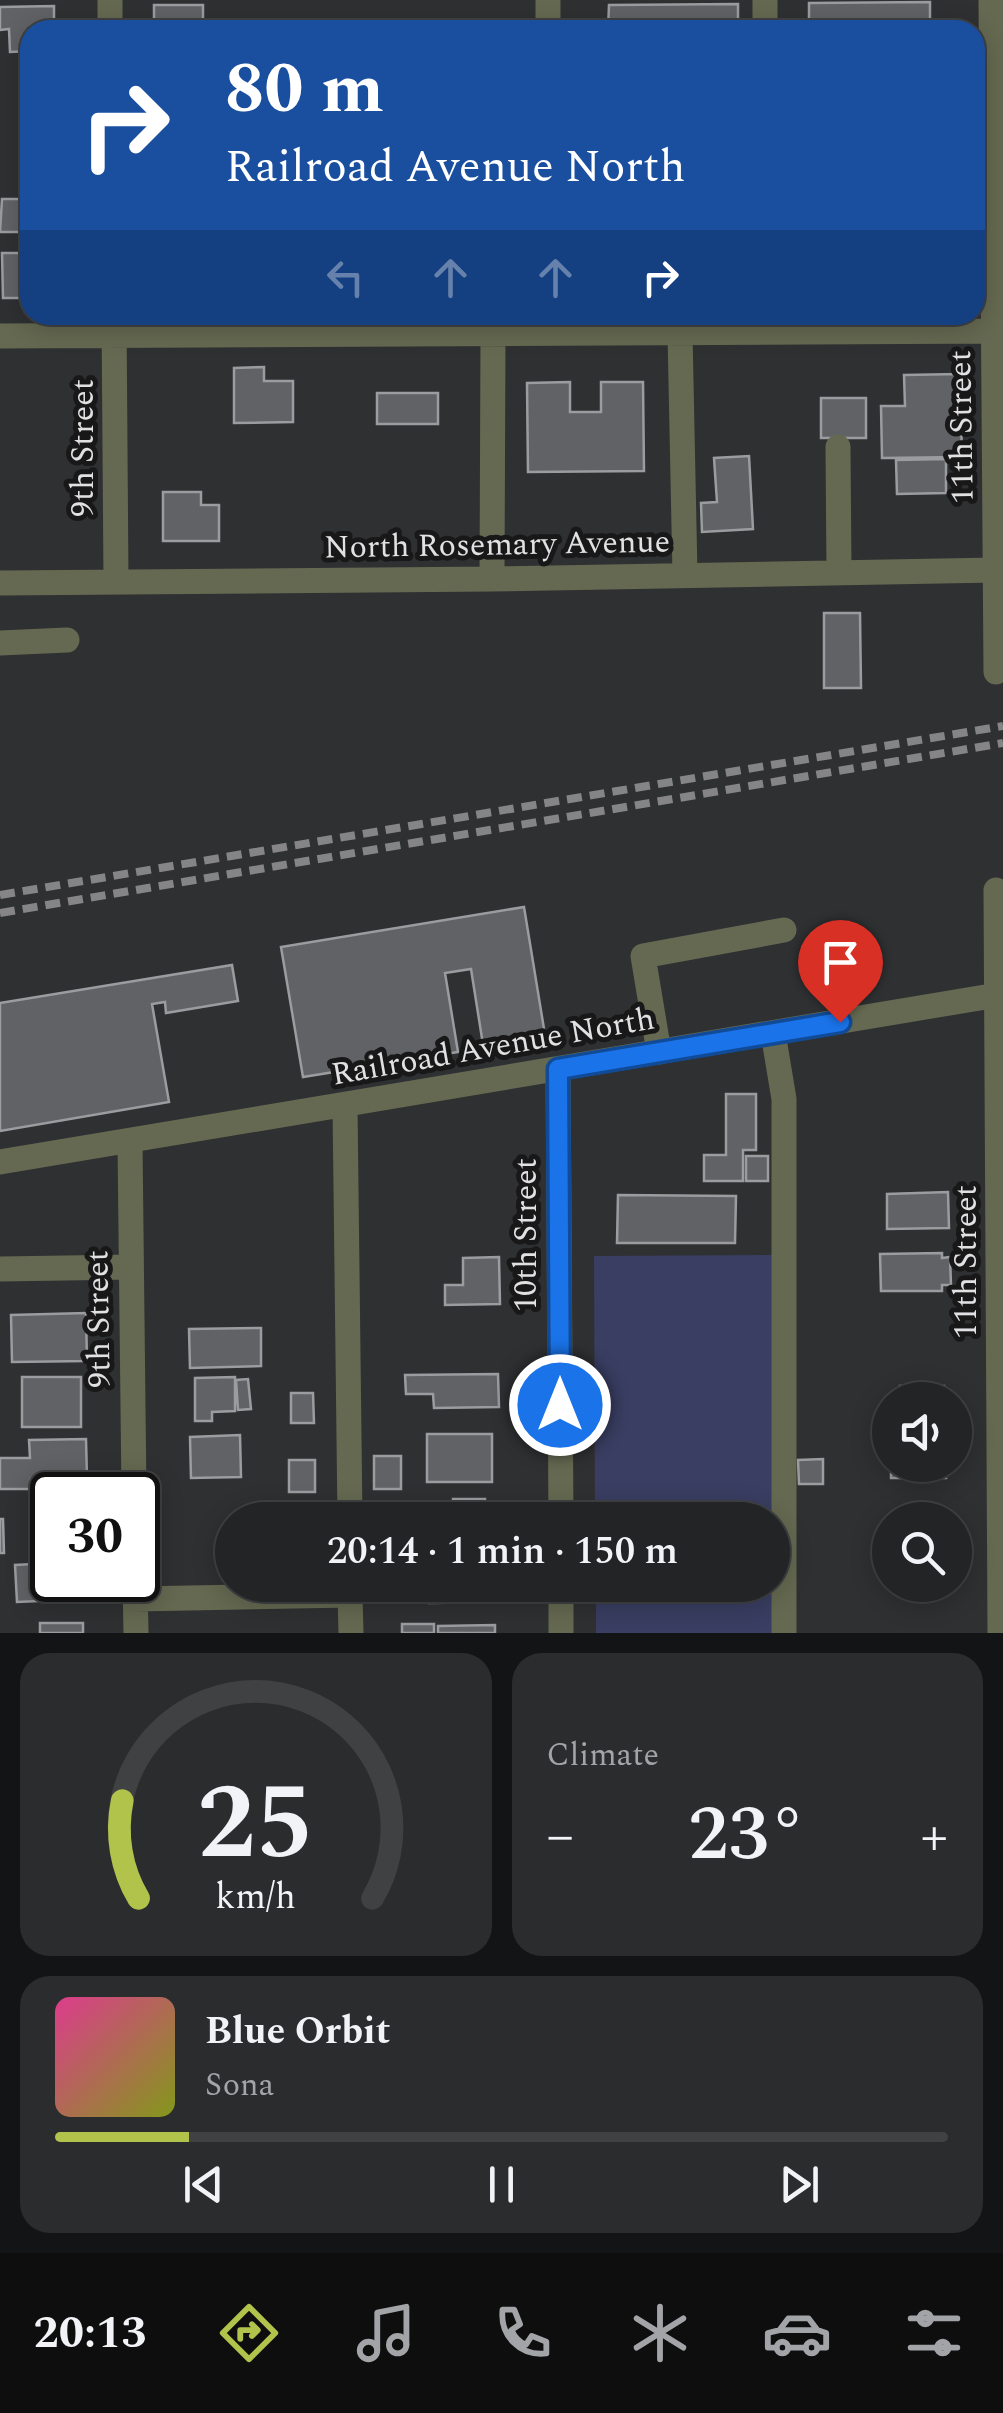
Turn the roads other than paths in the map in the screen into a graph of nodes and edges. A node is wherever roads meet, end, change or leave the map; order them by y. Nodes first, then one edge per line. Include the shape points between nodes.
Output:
1 (991, 0) edge
2 (114, 325) edge
3 (544, 325) edge
4 (564, 325) edge
5 (757, 325) edge
6 (909, 325) edge
7 (998, 331) edge
8 (680, 333) junction
9 (493, 334) junction
10 (0, 336) edge
11 (838, 447) dead end
12 (996, 570) junction
13 (840, 572) junction
14 (685, 575) junction
15 (492, 580) junction
16 (116, 581) junction
17 (0, 583) edge
18 (66, 640) dead end
19 (0, 643) edge
20 (996, 672) dead end
21 (996, 890) dead end
22 (784, 930) dead end
23 (1000, 994) edge
24 (773, 1033) junction
25 (659, 1052) junction
26 (558, 1069) junction
27 (344, 1106) junction
28 (1000, 1124) edge
29 (130, 1142) junction
30 (0, 1162) edge
31 (131, 1266) junction
32 (0, 1269) edge
33 (134, 1472) edge
34 (350, 1502) edge
35 (561, 1502) edge
36 (1002, 1542) edge
37 (160, 1589) edge
38 (215, 1589) edge
39 (135, 1602) edge
40 (351, 1602) edge
41 (561, 1602) edge
42 (136, 1633) edge
43 (352, 1633) edge
44 (561, 1633) edge
45 (784, 1633) edge
46 (1000, 1633) edge

1 - 7 street, 11th Street
2 - 9 street
2 - 10 street
2 - 16 street, 9th Street
3 - 9 street
4 - 8 street
5 - 8 street
6 - 7 street
7 - 12 street, 11th Street
8 - 14 street
9 - 15 street
11 - 13 street
12 - 13 street, North Rosemary Avenue
12 - 20 street, 11th Street
13 - 14 street, North Rosemary Avenue
14 - 15 street, North Rosemary Avenue
15 - 16 street, North Rosemary Avenue
16 - 17 street, North Rosemary Avenue
18 - 19 street
21 - 23 street, 11th Street
22 - 25 street via 644,956
23 - 24 street, Railroad Avenue North
23 - 28 street, 11th Street
24 - 25 street, Railroad Avenue North
24 - 45 street via 784,1099
25 - 26 street, Railroad Avenue North
26 - 27 street, Railroad Avenue North
26 - 35 street, 10th Street
27 - 29 street, Railroad Avenue North
27 - 34 street
28 - 36 street, 11th Street
29 - 30 street, Railroad Avenue North
29 - 31 street, 9th Street
31 - 32 street
31 - 33 street, 9th Street
36 - 46 street, 11th Street
37 - 38 street
39 - 42 street
40 - 43 street
41 - 44 street

